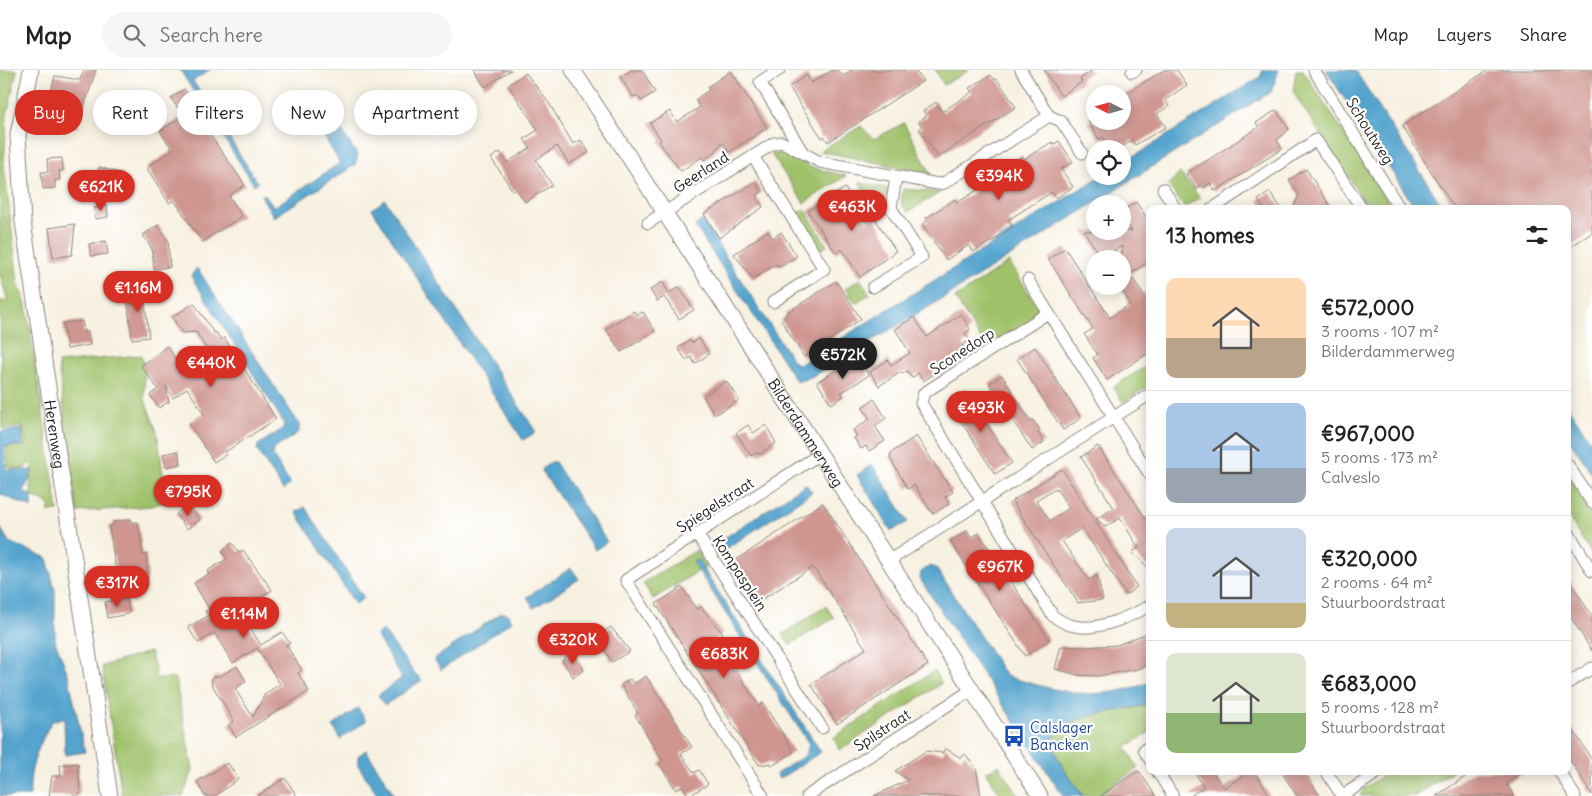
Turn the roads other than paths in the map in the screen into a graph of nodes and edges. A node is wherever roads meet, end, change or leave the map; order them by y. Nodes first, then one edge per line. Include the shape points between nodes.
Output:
1 (31, 70) edge
2 (573, 70) edge
3 (779, 70) edge
4 (1020, 70) edge
5 (1314, 70) edge
6 (1049, 116) junction
7 (802, 151) junction
8 (1082, 153) dead end
9 (753, 156) junction
10 (896, 178) junction
11 (1163, 189) dead end
12 (1173, 205) edge
13 (1218, 205) edge
14 (1359, 205) edge
15 (1398, 205) edge
16 (666, 212) junction
17 (648, 223) dead end
18 (1028, 280) dead end
19 (873, 287) dead end
20 (773, 302) dead end
21 (1048, 313) junction
22 (1146, 397) edge
23 (1114, 417) junction
24 (820, 454) junction
25 (1146, 469) edge
26 (1571, 470) edge
27 (983, 503) junction
28 (1592, 503) edge
29 (697, 534) junction
30 (1571, 537) edge
31 (890, 560) junction
32 (1592, 571) edge
33 (1146, 608) edge
34 (1592, 668) edge
35 (1571, 681) edge
36 (973, 689) junction
37 (822, 728) dead end
38 (1160, 775) edge
39 (1329, 775) edge
40 (1374, 775) edge
41 (1562, 775) edge
42 (110, 796) edge
43 (763, 796) edge
44 (806, 796) edge
45 (1040, 796) edge
46 (1173, 796) edge
47 (1342, 796) edge
48 (1575, 796) edge

1 - 42 street, Herenweg via 18,134 23,222
2 - 16 street, Bilderdammerweg
3 - 7 street via 760,82
4 - 6 street
5 - 15 street, Schoutweg
6 - 8 street via 1062,121
6 - 10 street, Geerland via 944,184
7 - 9 street, Geerland via 782,142 774,143
7 - 10 street, Geerland via 820,162
9 - 16 street, Geerland
9 - 20 street, Geerland via 824,269
10 - 19 street via 891,208 922,257
11 - 12 street
13 - 14 street via 1316,140
16 - 17 street, Geerland
16 - 24 street, Bilderdammerweg
18 - 21 street
21 - 23 street
21 - 27 street, Sconedorp via 924,393 921,403
22 - 23 street
23 - 25 street
23 - 27 street
24 - 29 street, Spiegelstraat
24 - 31 street, Bilderdammerweg
26 - 28 street
27 - 31 street
27 - 33 street, Sconedorp via 1053,616 1070,626 1096,626
29 - 37 street, Kompasplein
29 - 43 street, Spiegelstraat via 626,580
30 - 32 street
31 - 36 street, Bilderdammerweg
34 - 35 street
36 - 44 street, Spilstraat
36 - 45 street, Bilderdammerweg
38 - 46 street
39 - 47 street
40 - 47 street
41 - 48 street

